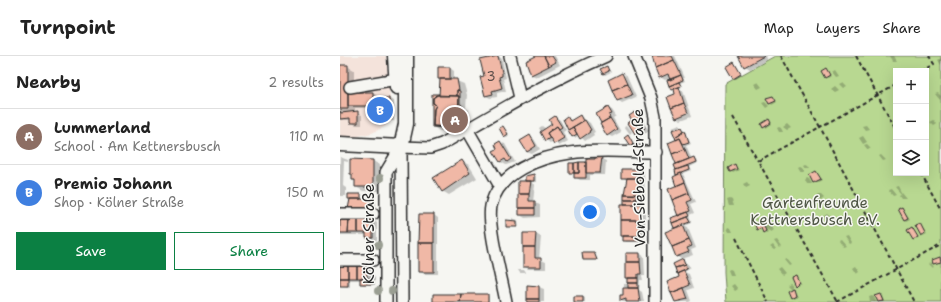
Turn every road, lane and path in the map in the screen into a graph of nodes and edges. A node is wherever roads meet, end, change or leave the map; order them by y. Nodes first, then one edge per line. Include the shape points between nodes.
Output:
1 (395, 56) edge
2 (406, 56) edge
3 (510, 56) edge
4 (606, 56) edge
5 (634, 56) edge
6 (781, 56) edge
7 (856, 56) edge
8 (930, 56) edge
9 (927, 68) edge
10 (397, 79) junction
11 (350, 87) dead end
12 (893, 87) edge
13 (878, 95) junction
14 (520, 98) junction
15 (733, 117) dead end
16 (893, 123) edge
17 (820, 127) junction
18 (467, 129) junction
19 (340, 144) edge
20 (401, 147) junction
21 (656, 152) junction
22 (758, 161) junction
23 (922, 176) edge
24 (500, 186) junction
25 (941, 210) edge
26 (340, 214) edge
27 (373, 214) dead end
28 (736, 238) dead end
29 (941, 245) edge
30 (340, 260) edge
31 (373, 260) dead end
32 (897, 269) junction
33 (386, 302) edge
34 (402, 302) edge
35 (506, 302) edge
36 (655, 302) edge
37 (768, 302) edge
38 (837, 302) edge
39 (914, 302) edge

1 - 10 main road
2 - 20 main road via 406,124
3 - 14 street
4 - 14 street
5 - 21 street, Von-Siebold-Straße via 652,98
6 - 17 path
7 - 13 path
8 - 9 path via 934,64
10 - 11 street
10 - 20 main road
12 - 13 path
13 - 16 path
13 - 17 path
14 - 18 street
15 - 22 path
17 - 22 path
17 - 32 path
18 - 20 street via 430,148
18 - 24 street
19 - 20 main road
20 - 33 street, Kölner Straße via 386,172
20 - 34 street
21 - 24 street via 571,153 549,157 522,169
21 - 36 street, Von-Siebold-Straße
22 - 38 path
23 - 25 path
24 - 35 street via 494,194 491,224
26 - 27 street
28 - 37 path
29 - 32 path
30 - 31 street
32 - 38 path
32 - 39 path

